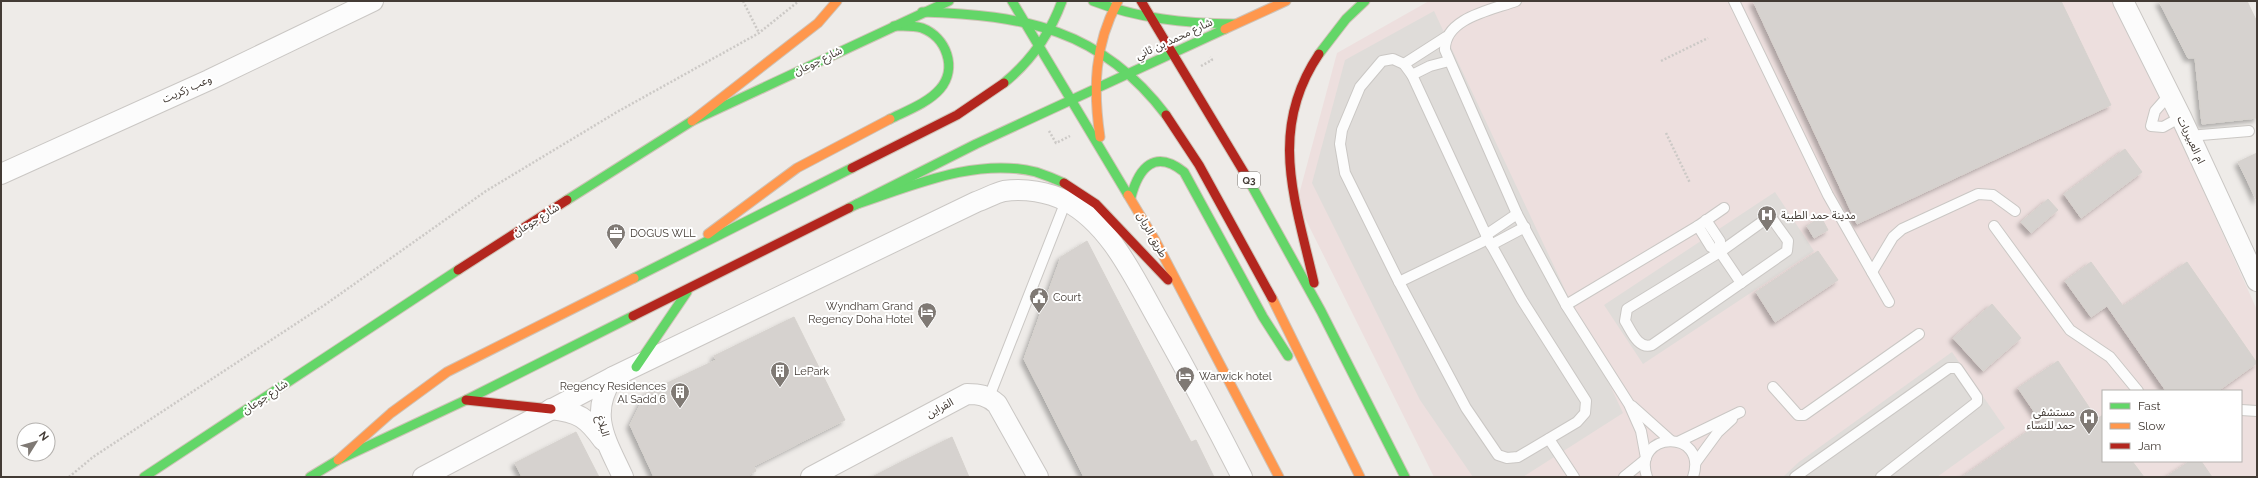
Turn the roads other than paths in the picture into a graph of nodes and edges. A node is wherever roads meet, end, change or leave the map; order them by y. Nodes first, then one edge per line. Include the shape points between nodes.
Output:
1 (373, 1) edge
2 (836, 1) edge
3 (949, 1) edge
4 (1012, 1) edge
5 (1062, 1) edge
6 (1093, 1) edge
7 (1118, 1) edge
8 (1141, 1) edge
9 (1286, 1) edge
10 (1365, 1) edge
11 (1516, 1) edge
12 (1734, 1) edge
13 (2123, 1) edge
14 (1113, 10) junction
15 (922, 12) junction
16 (1024, 20) junction
17 (1152, 20) junction
18 (1234, 24) junction
19 (892, 26) junction
20 (1051, 28) junction
21 (1446, 37) junction
22 (1041, 47) junction
23 (1098, 51) junction
24 (1172, 53) junction
25 (1449, 60) junction
26 (1404, 64) junction
27 (1128, 73) junction
28 (1412, 75) junction
29 (1095, 88) junction
30 (2170, 94) junction
31 (1072, 100) junction
32 (2181, 117) junction
33 (692, 121) junction
34 (2249, 131) dead end
35 (2189, 136) junction
36 (1101, 148) junction
37 (1, 174) edge
38 (1131, 197) junction
39 (1066, 201) junction
40 (857, 204) junction
41 (1724, 208) dead end
42 (2015, 211) dead end
43 (1517, 214) junction
44 (1702, 223) junction
45 (1994, 226) dead end
46 (1525, 227) junction
47 (1488, 240) junction
48 (684, 251) junction
49 (1720, 252) junction
50 (1872, 272) junction
51 (2257, 281) edge
52 (1399, 282) junction
53 (1741, 283) junction
54 (688, 290) junction
55 (1188, 301) junction
56 (1889, 302) dead end
57 (1566, 305) junction
58 (1321, 311) junction
59 (1919, 334) dead end
60 (636, 367) junction
61 (613, 377) junction
62 (1773, 387) dead end
63 (2137, 390) edge
64 (990, 397) junction
65 (466, 400) junction
66 (1629, 404) junction
67 (551, 409) junction
68 (2242, 410) edge
69 (2257, 411) edge
70 (1549, 439) junction
71 (1674, 441) junction
72 (1348, 450) junction
73 (612, 453) junction
74 (1646, 459) junction
75 (338, 460) junction
76 (1696, 472) edge
77 (144, 477) edge
78 (310, 477) edge
79 (422, 477) edge
80 (623, 477) edge
81 (811, 477) edge
82 (1038, 477) edge
83 (1242, 477) edge
84 (1279, 477) edge
85 (1360, 477) edge
86 (1405, 477) edge
87 (1574, 477) edge
88 (1624, 477) edge
89 (1647, 477) edge
90 (1795, 477) edge
91 (1881, 477) edge

1 - 37 street, وعب زكريت via 209,80
2 - 33 main road via 818,22
3 - 15 main road, شارع جوعان
4 - 16 main road, طريق الريان
5 - 20 main road
6 - 14 main road
7 - 14 main road
8 - 17 main road, Q3
9 - 18 main road, شارع محمد بن ثاني
10 - 58 main road via 1343,19 1315,57 1302,83 1294,110 1289,148 1291,183
11 - 21 lane via 1461,22 1454,26
12 - 50 lane via 1828,195
13 - 30 street, ام العبيريات
14 - 17 main road
14 - 23 main road
15 - 16 main road via 974,14
15 - 19 main road, شارع جوعان
16 - 20 main road
16 - 22 main road, طريق الريان
17 - 18 main road
17 - 24 main road, Q3
18 - 24 main road, شارع محمد بن ثاني
19 - 33 main road, شارع جوعان
19 - 48 main road via 910,25 923,28 934,34 942,44 948,58 949,70 946,81 937,92 797,168
20 - 22 main road
20 - 23 main road via 1076,38
21 - 25 lane via 1445,50
21 - 26 lane
22 - 31 main road, طريق الريان
22 - 48 main road via 1012,77 987,97 957,115
23 - 27 main road
23 - 29 main road
24 - 27 main road, شارع محمد بن ثاني
24 - 58 main road, Q3 via 1241,166
25 - 28 lane
25 - 43 lane
26 - 28 lane
26 - 52 lane via 1393,59 1387,60 1372,70 1360,87 1342,130 1340,144 1345,173
27 - 29 main road, شارع محمد بن ثاني
27 - 72 main road via 1154,99 1182,139 1216,196 1272,296
28 - 47 lane
29 - 31 main road, شارع محمد بن ثاني
29 - 36 main road via 1095,111
30 - 32 street, ام العبيريات
30 - 32 lane via 2155,111 2151,126 2163,127
31 - 36 main road, طريق الريان
31 - 40 main road
32 - 35 street, ام العبيريات
33 - 77 main road, شارع جوعان via 420,294
34 - 35 lane
35 - 51 street, ام العبيريات
36 - 38 main road, طريق الريان
38 - 55 main road, طريق الريان
38 - 72 main road via 1138,175 1151,164 1169,161 1184,172 1263,317
39 - 60 street via 1044,193 1004,191 976,202
39 - 64 lane
39 - 83 street via 1085,214 1104,233 1129,269
40 - 54 main road
40 - 55 main road via 935,180 989,167 1025,168 1050,175 1094,202
41 - 44 lane
42 - 50 lane via 1993,195 1978,194 1902,229 1893,237
43 - 46 lane
43 - 47 lane
44 - 49 lane via 1720,241
44 - 57 lane
45 - 63 lane via 2070,330 2110,357
46 - 47 lane
46 - 57 lane
47 - 52 lane
47 - 70 lane via 1522,300 1586,401 1585,412 1578,422
48 - 75 main road via 447,372 396,408
49 - 53 lane
49 - 53 lane via 1766,219 1773,220 1788,241 1789,248 1784,254
49 - 53 lane via 1627,309 1625,320 1640,344 1652,345
50 - 56 lane
52 - 70 lane via 1466,408 1498,455 1507,458 1518,457
54 - 60 main road
54 - 65 main road
55 - 84 main road, طريق الريان
57 - 66 lane
58 - 86 main road, Q3
59 - 62 lane via 1804,415 1798,415
60 - 61 street
61 - 67 street
61 - 73 street, البلاغ via 606,388 599,410
64 - 81 street, القراين via 966,394
64 - 82 street via 997,404
65 - 67 main road
65 - 75 main road
66 - 71 lane
66 - 74 lane via 1641,432
67 - 73 street, البلاغ via 566,411 584,418
67 - 79 street
68 - 69 lane
70 - 87 lane
71 - 74 lane via 1655,445
71 - 76 lane via 1686,446 1692,453
71 - 76 lane via 1740,412 1718,432
72 - 85 main road
73 - 80 street, البلاغ
74 - 88 lane
74 - 89 lane
75 - 78 main road
90 - 91 lane via 1949,368 1956,368 1977,397 1974,407

